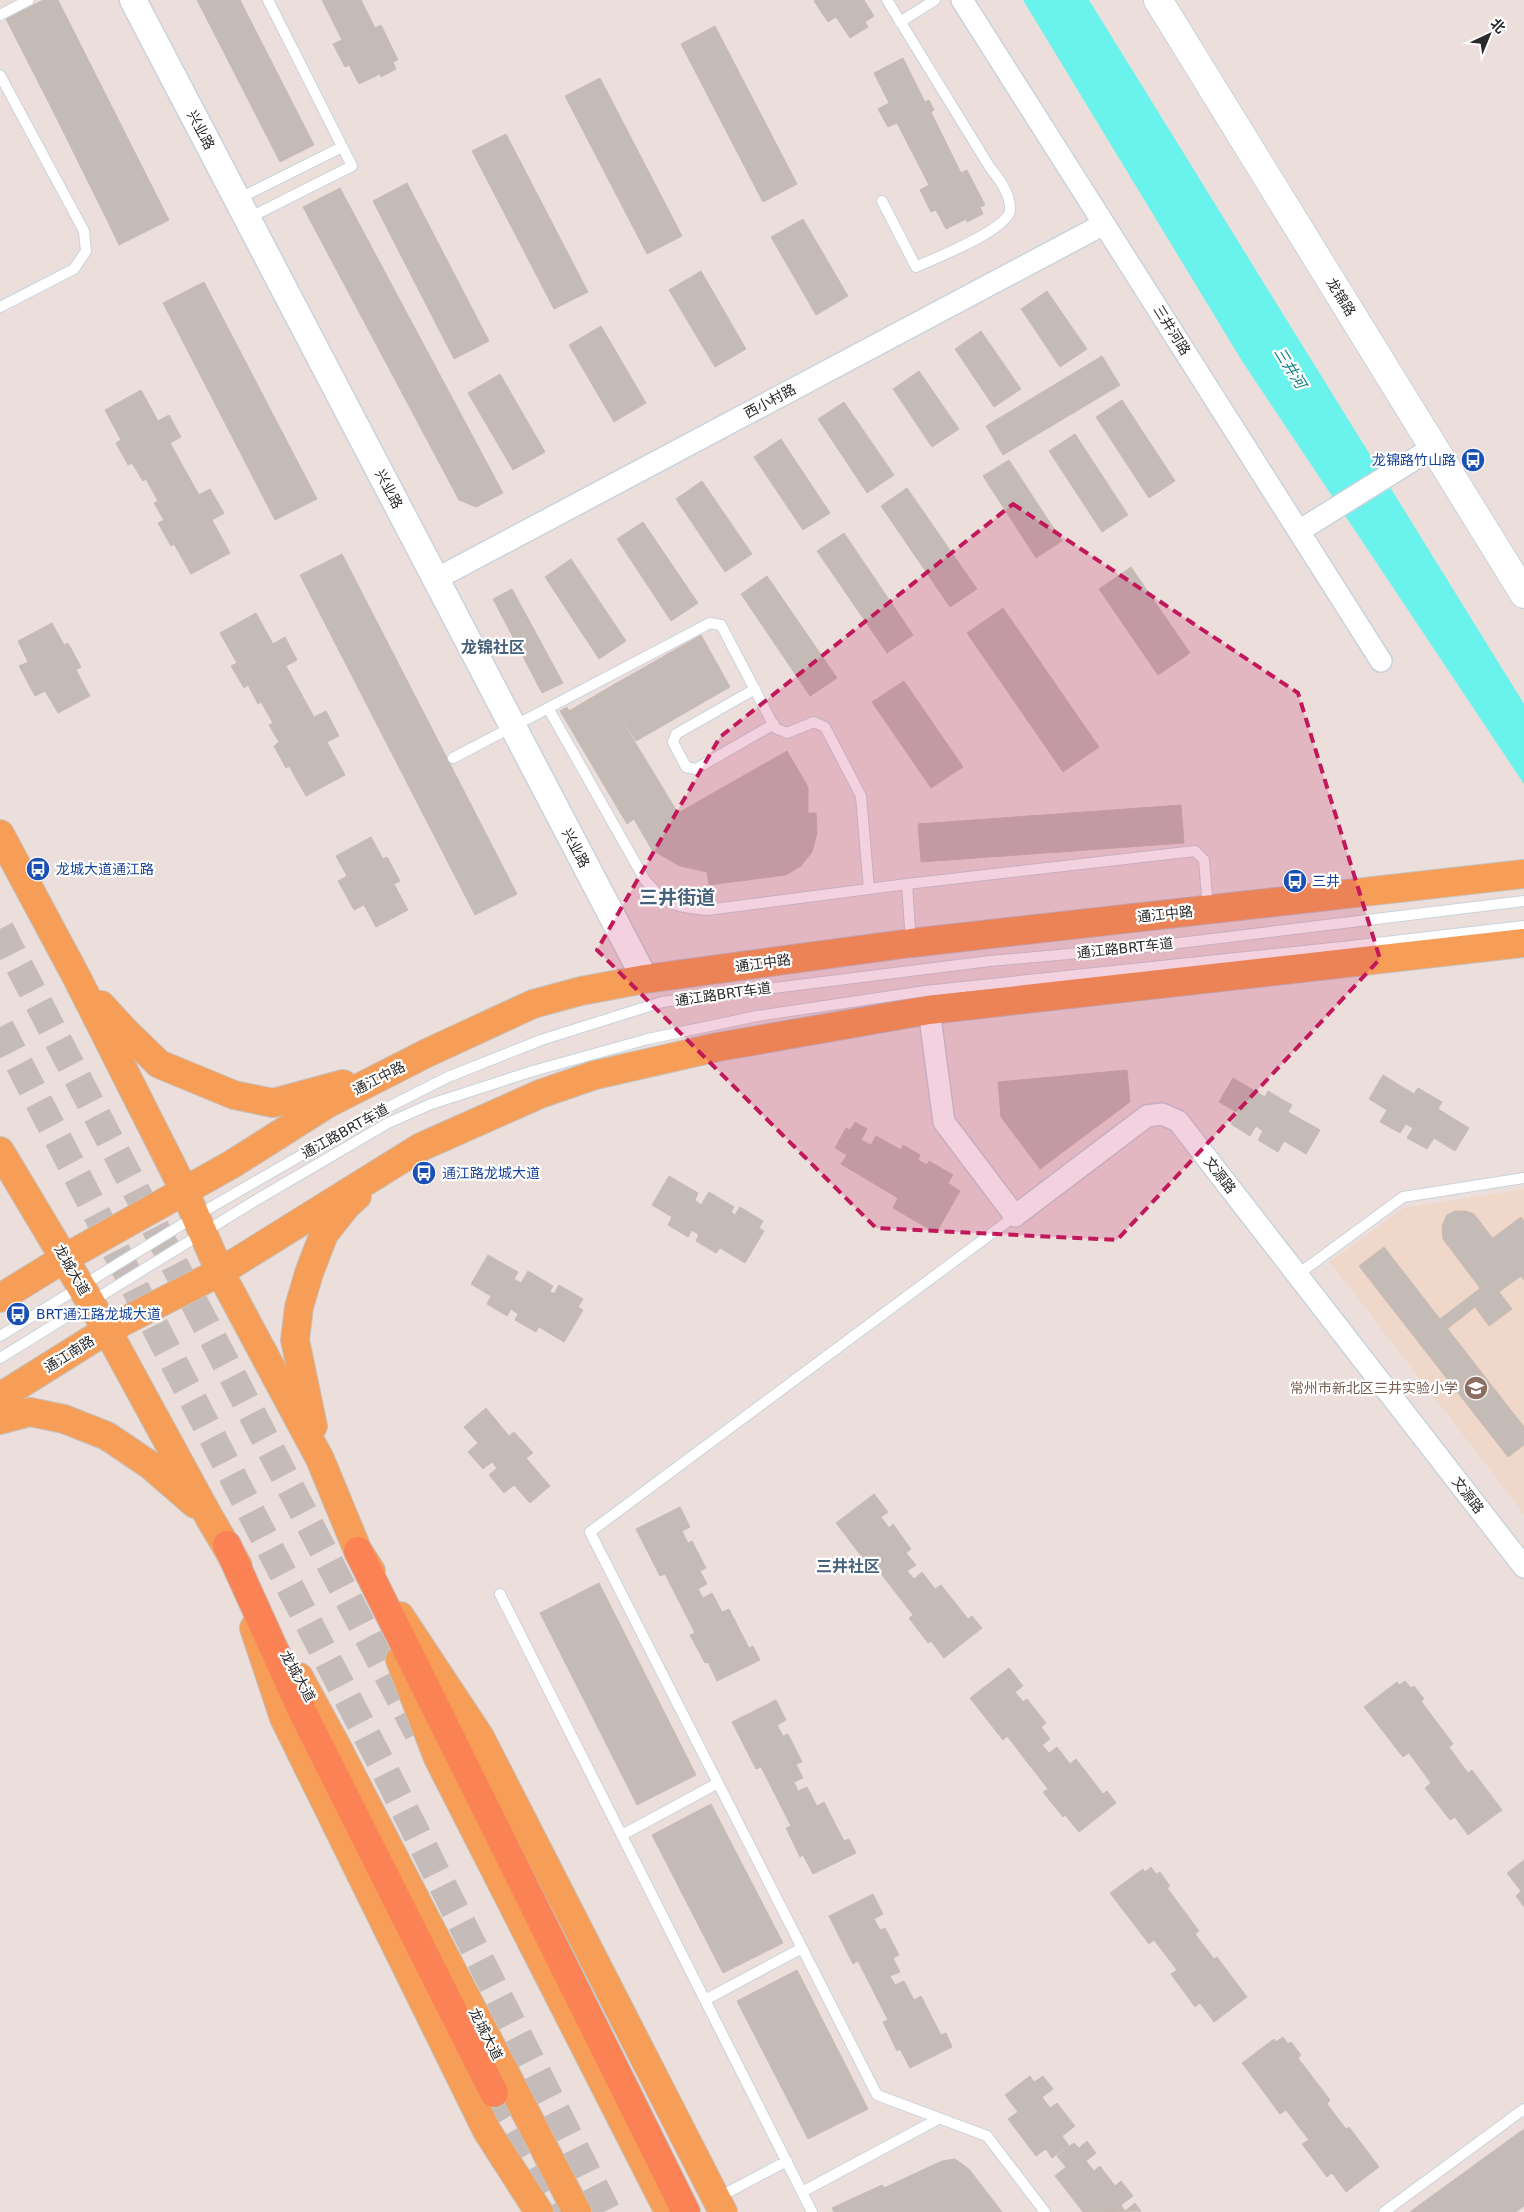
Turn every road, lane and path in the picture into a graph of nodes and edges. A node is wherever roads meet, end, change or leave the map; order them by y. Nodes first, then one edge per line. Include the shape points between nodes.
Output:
1 (28, 0) edge
2 (133, 0) edge
3 (268, 0) edge
4 (887, 0) edge
5 (935, 0) edge
6 (962, 0) edge
7 (1158, 0) edge
8 (1177, 0) edge
9 (0, 15) edge
10 (900, 22) junction
11 (0, 74) edge
12 (342, 147) junction
13 (882, 201) dead end
14 (242, 209) junction
15 (1104, 224) junction
16 (0, 307) edge
17 (1434, 448) junction
18 (1299, 531) junction
19 (1524, 558) edge
20 (436, 579) junction
21 (1524, 594) edge
22 (1381, 661) dead end
23 (755, 689) junction
24 (548, 708) junction
25 (774, 724) junction
26 (513, 726) junction
27 (453, 758) dead end
28 (0, 834) edge
29 (1524, 874) edge
30 (907, 884) junction
31 (869, 888) junction
32 (1524, 901) edge
33 (1208, 910) junction
34 (1524, 926) edge
35 (911, 943) junction
36 (1524, 943) edge
37 (76, 976) junction
38 (645, 979) junction
39 (930, 1010) junction
40 (427, 1053) junction
41 (0, 1151) edge
42 (388, 1167) junction
43 (1524, 1178) edge
44 (195, 1214) junction
45 (1015, 1216) junction
46 (65, 1258) junction
47 (220, 1272) junction
48 (1297, 1275) junction
49 (86, 1295) junction
50 (0, 1298) edge
51 (108, 1330) junction
52 (0, 1336) edge
53 (0, 1358) edge
54 (0, 1397) edge
55 (0, 1420) edge
56 (320, 1460) junction
57 (209, 1517) junction
58 (227, 1545) junction
59 (358, 1551) junction
60 (1524, 1568) edge
61 (500, 1594) dead end
62 (718, 1783) junction
63 (622, 1835) junction
64 (802, 1948) junction
65 (705, 2000) junction
66 (494, 2093) tunnel mouth
67 (1524, 2109) edge
68 (940, 2118) junction
69 (787, 2161) junction
70 (802, 2192) junction
71 (719, 2205) edge
72 (539, 2212) edge
73 (577, 2212) edge
74 (669, 2212) edge
75 (686, 2212) edge
76 (812, 2212) edge
77 (1045, 2212) edge
78 (1384, 2212) edge

1 - 9 lane
2 - 14 street, 兴业路
3 - 12 lane
4 - 10 lane
5 - 10 lane
6 - 15 street, 三井河路
7 - 17 main road, 龙锦路
8 - 19 main road, 龙锦路
10 - 13 lane via 1004,186 1010,210 1007,220 993,230 916,267
11 - 16 lane via 84,232 86,251 74,269
12 - 14 lane
12 - 14 lane via 352,166
14 - 20 street, 兴业路
15 - 18 street, 三井河路
15 - 20 street, 西小村路
17 - 18 street
17 - 21 main road, 龙锦路
18 - 22 street, 三井河路
20 - 26 street, 兴业路
23 - 24 lane via 722,625 710,622
23 - 25 lane
23 - 25 lane via 676,734 673,742 686,767 696,769
24 - 26 lane
24 - 31 lane via 645,880 662,899 684,908 706,910
25 - 31 lane via 787,733 814,722 825,727 861,796
26 - 27 lane
26 - 38 street, 兴业路
28 - 37 main road
29 - 33 main road, 通江中路
30 - 31 lane
30 - 33 lane via 1195,851 1204,860
30 - 35 lane
32 - 44 lane, 通江路BRT车道 via 1146,947 990,961 662,1002 542,1040 448,1077 357,1123
33 - 35 main road, 通江中路
34 - 44 lane, 通江路BRT车道 via 925,991 757,1016 648,1038 431,1104 388,1123 253,1202
35 - 38 main road, 通江中路
36 - 39 main road
37 - 40 main road via 124,1031 159,1064 234,1095 272,1103 342,1084
37 - 44 main road
38 - 40 main road, 通江中路 via 533,1004
39 - 42 main road via 718,1048 594,1075 540,1094 421,1147
39 - 45 street via 944,1122
40 - 44 main road, 通江中路 via 327,1104
41 - 46 main road, 龙城大道
42 - 47 main road
42 - 56 main road via 346,1206 324,1234 299,1307 295,1340
43 - 48 lane via 1403,1197
44 - 46 main road, 通江中路
44 - 47 main road
44 - 49 lane, 通江路BRT车道
44 - 49 lane, 通江路BRT车道
45 - 48 street, 文源路 via 1147,1116 1162,1114 1178,1121
45 - 62 lane via 590,1532
46 - 49 main road, 龙城大道
46 - 50 main road
47 - 51 main road, 通江南路
47 - 56 main road
48 - 60 street, 文源路
49 - 51 main road, 龙城大道
49 - 52 lane, 通江路BRT车道
49 - 53 lane, 通江路BRT车道
51 - 54 main road, 通江南路
51 - 57 main road, 龙城大道
55 - 57 main road via 30,1412 64,1419 107,1436 150,1465
56 - 59 main road
57 - 58 main road, 龙城大道
58 - 66 highway via 304,1715
58 - 72 main road via 284,1718 487,2131
58 - 73 main road, 龙城大道 via 337,1747
59 - 71 main road via 480,1737
59 - 74 main road via 438,1758
59 - 75 highway
61 - 63 lane
62 - 63 lane
62 - 64 lane
63 - 65 lane
64 - 65 lane
64 - 68 lane via 877,2095
65 - 69 lane
67 - 78 lane
68 - 70 lane
68 - 77 lane via 987,2136
69 - 70 lane
69 - 71 lane
70 - 76 lane

